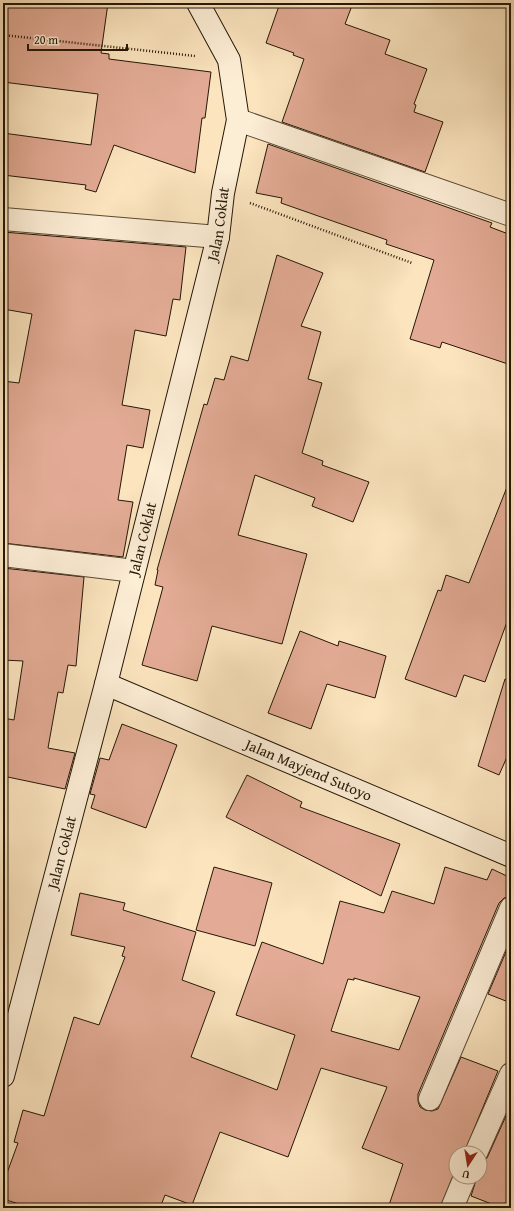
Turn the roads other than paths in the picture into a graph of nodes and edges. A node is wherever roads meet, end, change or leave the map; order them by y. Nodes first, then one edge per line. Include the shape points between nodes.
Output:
1 (198, 3) edge
2 (238, 120) junction
3 (511, 215) edge
4 (3, 219) edge
5 (218, 237) junction
6 (3, 555) edge
7 (134, 571) junction
8 (106, 684) junction
9 (511, 856) edge
10 (511, 908) edge
11 (511, 1074) edge
12 (3, 1076) edge
13 (430, 1099) dead end
14 (480, 1145) edge
15 (462, 1185) edge
16 (452, 1208) edge

1 - 2 street, Jalan Coklat via 229,60
2 - 3 street
2 - 5 street, Jalan Coklat via 223,193
4 - 5 street
5 - 7 street, Jalan Coklat
6 - 7 street
7 - 8 street, Jalan Coklat
8 - 9 street, Jalan Mayjend Sutoyo
8 - 12 street, Jalan Coklat
10 - 13 street
11 - 14 street
15 - 16 street

